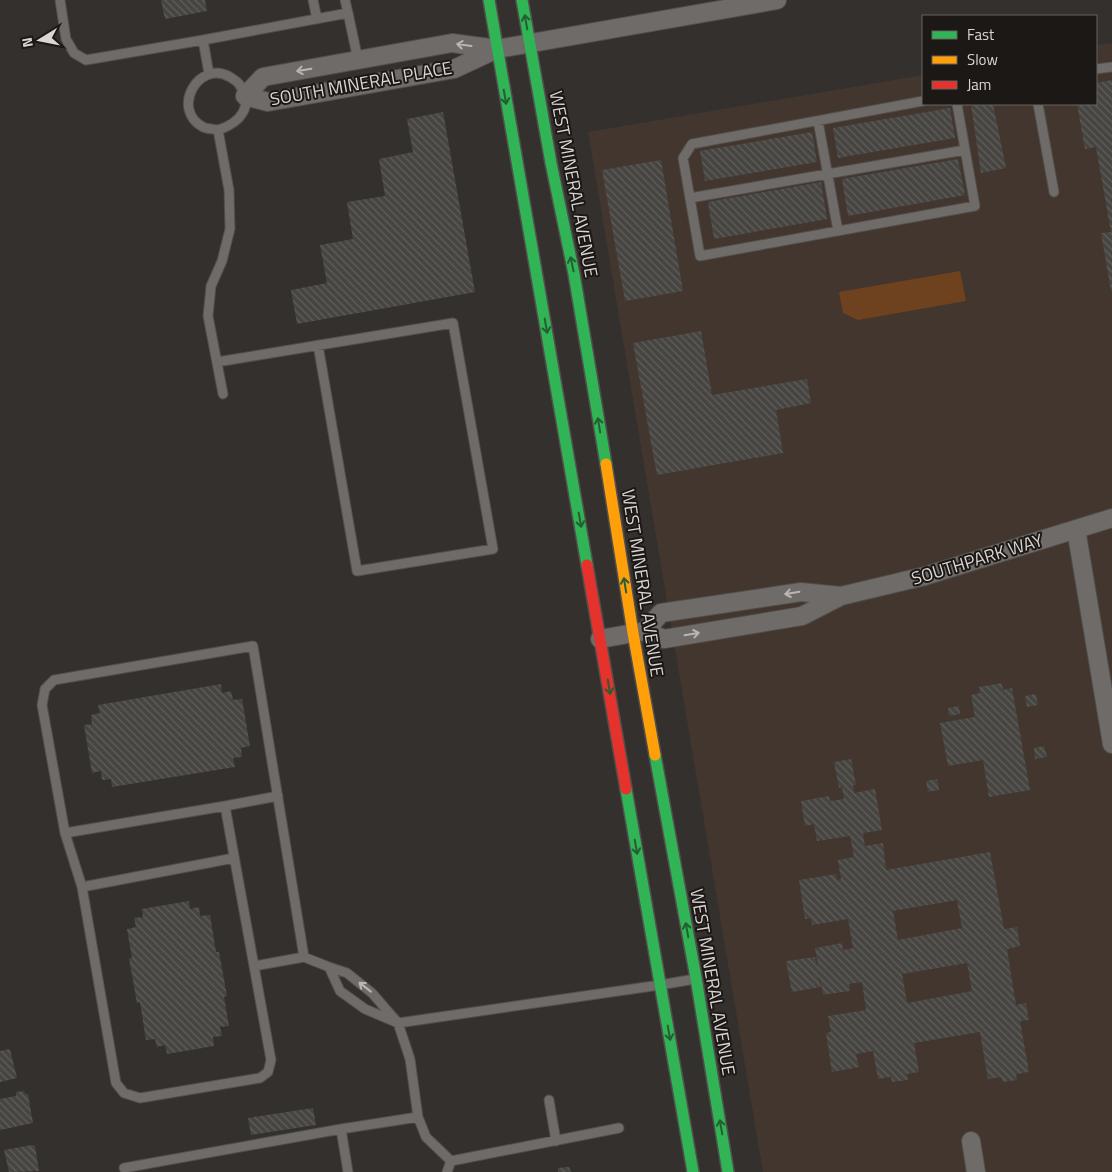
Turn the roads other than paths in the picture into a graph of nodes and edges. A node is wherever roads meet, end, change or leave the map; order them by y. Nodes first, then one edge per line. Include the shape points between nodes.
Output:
1 (60, 0) edge
2 (313, 0) edge
3 (346, 0) edge
4 (489, 0) edge
5 (522, 0) edge
6 (777, 0) edge
7 (749, 2) edge
8 (348, 13) junction
9 (317, 19) junction
10 (203, 40) junction
11 (530, 43) junction
12 (497, 49) junction
13 (358, 60) junction
14 (1112, 66) edge
15 (1097, 69) edge
16 (209, 74) junction
17 (245, 96) junction
18 (922, 101) edge
19 (957, 105) edge
20 (1038, 105) edge
21 (818, 121) junction
22 (218, 130) junction
23 (965, 150) junction
24 (827, 174) junction
25 (1054, 192) dead end
26 (690, 198) junction
27 (838, 231) junction
28 (318, 345) junction
29 (217, 362) junction
30 (223, 394) dead end
31 (1112, 518) edge
32 (1076, 528) junction
33 (841, 596) junction
34 (639, 632) junction
35 (600, 639) junction
36 (1112, 744) edge
37 (278, 796) junction
38 (225, 806) junction
39 (65, 834) junction
40 (234, 858) junction
41 (82, 887) junction
42 (304, 957) junction
43 (254, 966) junction
44 (329, 968) junction
45 (696, 978) junction
46 (660, 985) junction
47 (398, 1023) junction
48 (549, 1100) dead end
49 (418, 1117) junction
50 (619, 1128) dead end
51 (341, 1130) junction
52 (556, 1141) junction
53 (971, 1141) dead end
54 (451, 1161) junction
55 (124, 1168) dead end
56 (348, 1172) edge
57 (447, 1172) edge
58 (693, 1172) edge
59 (728, 1172) edge
60 (976, 1172) edge

1 - 10 lane via 66,39 74,53 86,60
2 - 9 lane
3 - 8 lane
4 - 12 main road
11 -> 5 main road, WEST MINERAL AVENUE
6 - 7 street, SOUTH MINERAL PLACE
7 - 11 street, SOUTH MINERAL PLACE
8 - 9 lane
8 - 13 lane
9 - 10 lane
10 - 16 lane
11 - 12 street, SOUTH MINERAL PLACE
34 -> 11 main road, WEST MINERAL AVENUE
12 -> 13 street, SOUTH MINERAL PLACE via 452,43
12 - 17 street, SOUTH MINERAL PLACE via 454,69 268,102
12 -> 35 main road
13 -> 17 street, SOUTH MINERAL PLACE via 263,77
14 - 15 lane
16 - 17 lane via 225,74 238,82
16 - 22 lane via 197,81 190,91 188,104 194,119 204,128
17 - 22 lane via 244,111 239,119 232,126
18 - 21 lane
19 - 23 lane
20 - 25 lane
21 - 24 lane
21 - 26 lane via 692,144 683,158
22 - 29 lane via 229,190 230,229 222,261 211,286 208,316
23 - 24 lane
23 - 27 lane via 975,206
24 - 26 lane
24 - 27 lane
26 - 27 lane via 700,256
28 - 28 lane via 453,323 493,549 356,571
28 - 29 lane
29 - 30 lane
31 - 32 street, SOUTHPARK WAY
32 - 33 street, SOUTHPARK WAY via 925,576
32 - 36 street
34 -> 33 street, SOUTHPARK WAY via 664,639 802,616
33 -> 34 street, SOUTHPARK WAY via 800,592 660,613
34 - 35 street, SOUTHPARK WAY
45 -> 34 main road, WEST MINERAL AVENUE
35 -> 46 main road
37 - 38 lane
37 - 39 lane via 253,646 54,680 45,689 42,705
37 - 42 lane
38 - 39 lane
38 - 40 lane
39 - 41 lane
40 - 41 lane
40 - 43 lane
41 - 43 lane via 116,1083 124,1093 140,1098 260,1078 268,1072 271,1060
42 - 43 lane
42 - 44 lane
47 -> 44 lane via 372,993 347,973
44 - 47 lane via 340,991 365,1009
45 - 46 lane
59 -> 45 main road, WEST MINERAL AVENUE
46 - 47 lane
46 -> 58 main road
47 - 49 lane via 410,1058
48 - 52 lane
49 - 51 lane
49 - 54 lane via 426,1136
50 - 52 lane
51 - 55 lane
51 - 56 lane
52 - 54 lane
53 - 60 street
54 - 57 lane

